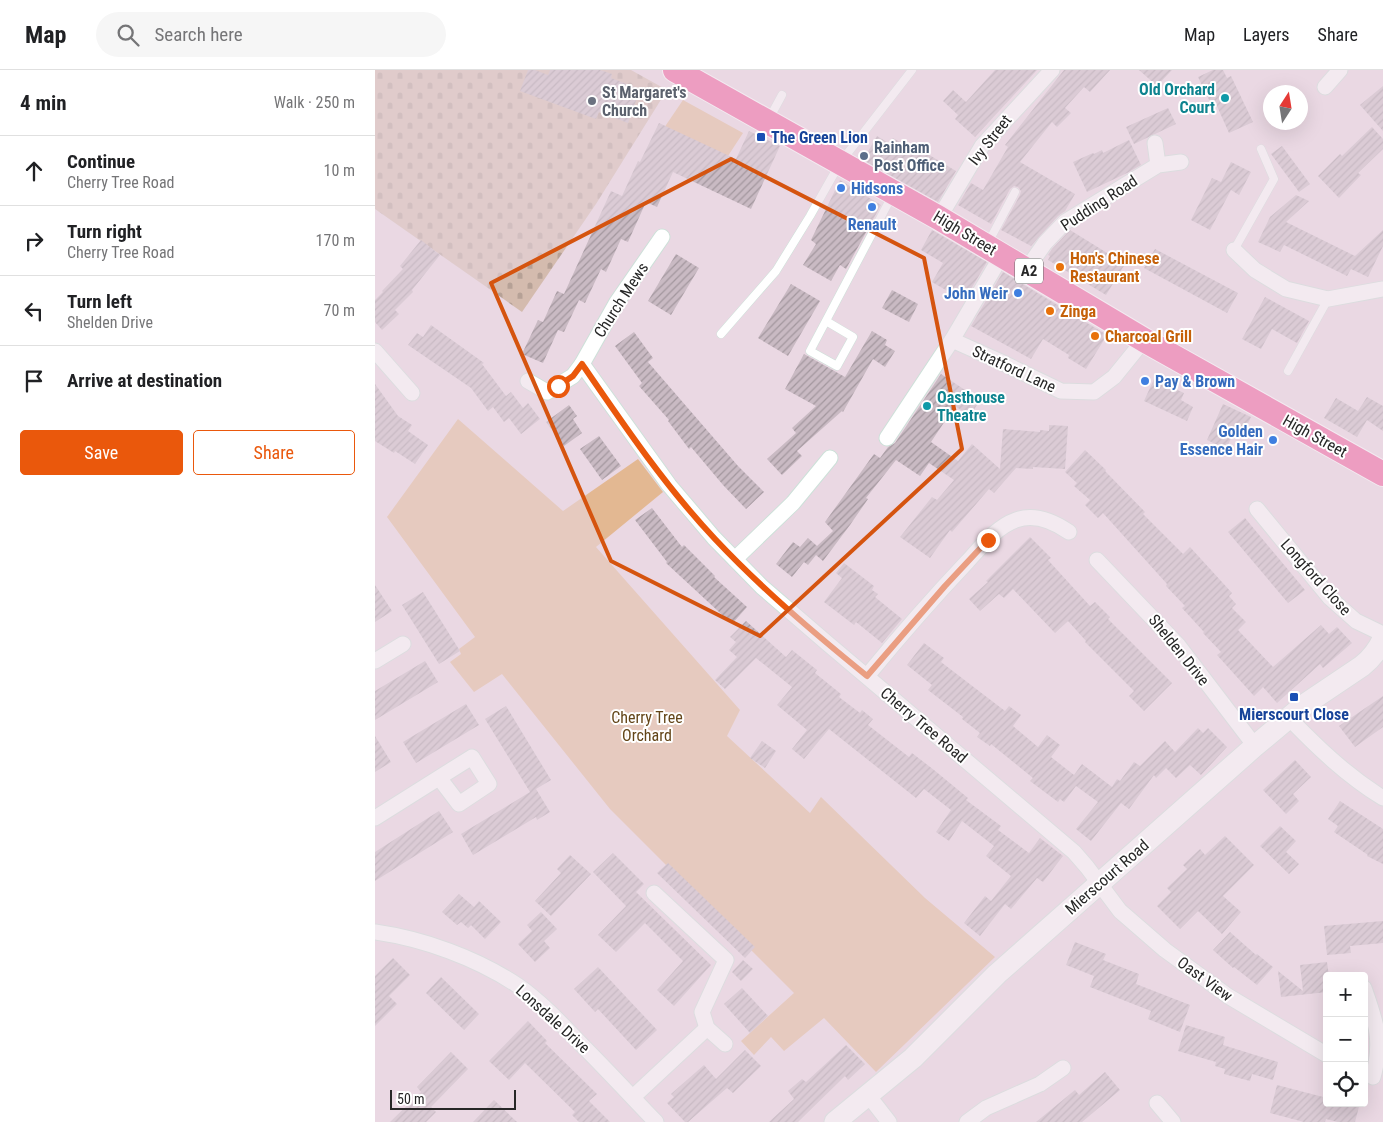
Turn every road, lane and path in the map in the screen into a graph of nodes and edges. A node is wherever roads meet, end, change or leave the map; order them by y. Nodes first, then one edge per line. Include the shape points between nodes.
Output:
1 (913, 70) edge
2 (1052, 70) edge
3 (1340, 70) edge
4 (684, 72) edge
5 (1325, 87) dead end
6 (782, 95) dead end
7 (767, 123) junction
8 (1155, 143) dead end
9 (1261, 149) dead end
10 (1181, 162) dead end
11 (840, 163) junction
12 (1158, 165) junction
13 (894, 192) junction
14 (1015, 192) dead end
15 (939, 218) junction
16 (662, 237) dead end
17 (1235, 250) joint
18 (994, 251) junction
19 (1026, 270) junction
20 (1383, 289) edge
21 (1328, 300) junction
22 (826, 321) junction
23 (721, 334) dead end
24 (952, 340) junction
25 (1144, 340) junction
26 (375, 351) edge
27 (582, 364) junction
28 (1288, 371) dead end
29 (528, 381) dead end
30 (412, 394) dead end
31 (887, 438) dead end
32 (830, 458) dead end
33 (1383, 474) edge
34 (1257, 509) dead end
35 (1069, 532) dead end
36 (735, 559) junction
37 (1097, 560) dead end
38 (1383, 634) edge
39 (1383, 639) edge
40 (403, 644) dead end
41 (375, 661) edge
42 (867, 676) junction
43 (1288, 717) junction
44 (1255, 746) junction
45 (439, 779) dead end
46 (1383, 798) edge
47 (375, 818) edge
48 (1099, 884) junction
49 (654, 893) dead end
50 (375, 932) edge
51 (1368, 1001) edge
52 (707, 1028) junction
53 (725, 1044) dead end
54 (1323, 1052) edge
55 (1063, 1068) dead end
56 (1373, 1076) edge
57 (869, 1095) junction
58 (633, 1097) junction
59 (1157, 1103) dead end
60 (656, 1122) edge
61 (835, 1122) edge
62 (889, 1122) edge
63 (967, 1122) edge
64 (1173, 1122) edge

1 - 11 lane
2 - 15 street, Ivy Street via 982,146
3 - 5 street
4 - 7 main road, High Street / A2
6 - 7 lane
7 - 11 main road, High Street / A2
8 - 12 street
9 - 17 lane via 1274,179
10 - 12 street, Pudding Road
11 - 13 main road, High Street / A2
11 - 23 lane via 776,271
12 - 19 street, Pudding Road via 1065,222
13 - 15 main road, High Street / A2
13 - 22 lane
14 - 18 lane
15 - 18 main road, High Street / A2
16 - 27 street, Church Mews via 617,302
17 - 21 street via 1255,270 1285,289
18 - 19 main road, High Street / A2
18 - 24 street, Stratford Lane
19 - 25 main road, High Street / A2
20 - 21 street
21 - 28 lane
22 - 22 lane via 810,351 837,366 853,336
24 - 25 street, Stratford Lane via 1061,392 1094,392 1114,377
24 - 31 street, Stratford Lane
25 - 33 main road, High Street / A2
26 - 30 street
27 - 29 street via 573,376 547,392
27 - 36 street, Cherry Tree Road via 669,485
32 - 36 street via 793,503
34 - 38 street, Longford Close via 1330,598 1356,621
35 - 42 street via 1051,521 1027,517 1003,527 945,586
36 - 42 street, Cherry Tree Road via 793,614
37 - 44 street, Shelden Drive via 1177,645
39 - 43 street, Mierscourt Road via 1377,651 1362,666
40 - 41 street
42 - 48 street, Cherry Tree Road via 1074,852
43 - 44 street, Mierscourt Road
43 - 46 street via 1344,771
44 - 48 street, Mierscourt Road
45 - 47 street
48 - 54 street, Oast View via 1140,930 1202,978 1252,1012
48 - 57 street, Mierscourt Road via 997,974 920,1051
49 - 52 street via 726,960 702,1012
50 - 58 street, Lonsdale Drive via 422,942 491,970 518,986 562,1024
51 - 56 street via 1379,1037 1378,1061
52 - 53 street
52 - 58 street
55 - 63 street via 1040,1084 987,1108
57 - 61 street, Mierscourt Road
57 - 62 street
58 - 60 street, Lonsdale Drive
59 - 64 street

